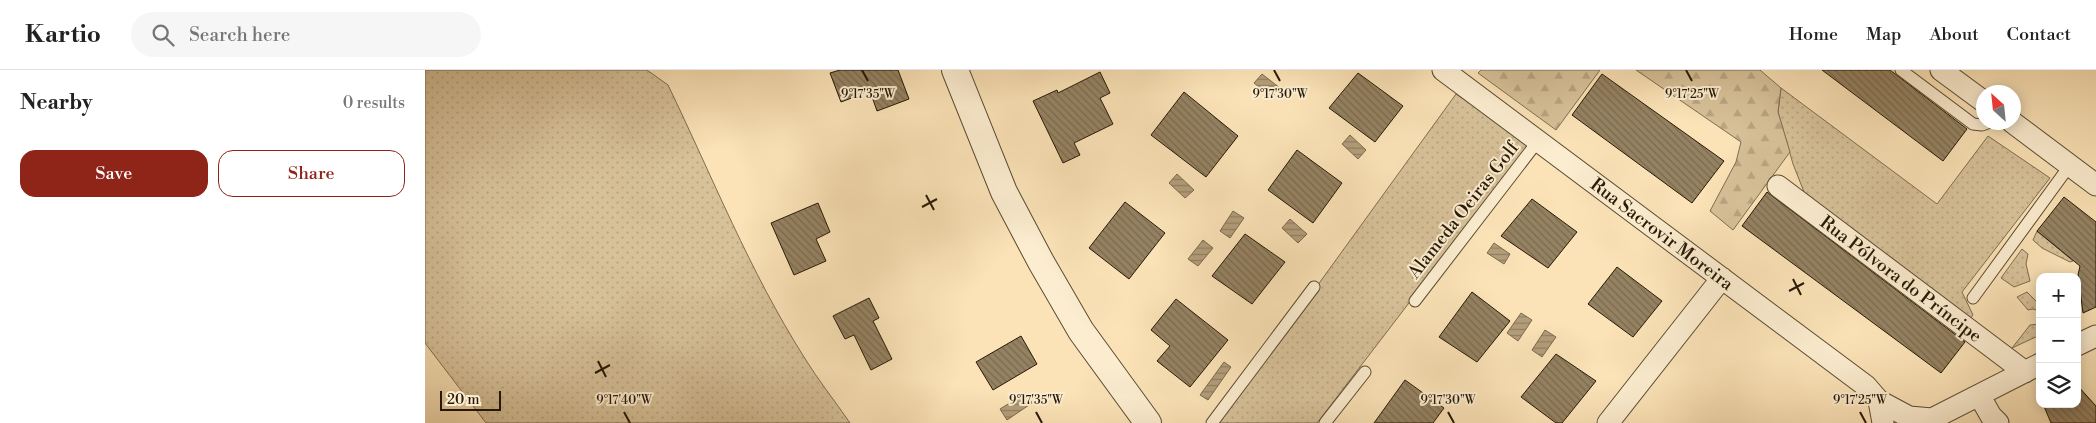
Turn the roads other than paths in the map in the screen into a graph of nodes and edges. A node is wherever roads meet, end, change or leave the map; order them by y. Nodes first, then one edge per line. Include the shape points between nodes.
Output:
1 (955, 70) edge
2 (1443, 70) edge
3 (1901, 70) edge
4 (1941, 70) edge
5 (1976, 97) edge
6 (1976, 124) edge
7 (2021, 129) edge
8 (1538, 141) junction
9 (2070, 165) junction
10 (2096, 185) edge
11 (1778, 186) dead end
12 (1722, 278) junction
13 (1314, 287) dead end
14 (1973, 298) dead end
15 (1415, 301) dead end
16 (2096, 336) edge
17 (2081, 343) edge
18 (2032, 368) edge
19 (1365, 372) dead end
20 (1979, 395) junction
21 (1879, 400) junction
22 (1928, 421) edge
23 (1148, 423) edge
24 (1212, 423) edge
25 (1325, 423) edge
26 (1608, 423) edge
27 (1883, 423) edge
28 (1998, 423) edge

1 - 23 street via 1004,192 1045,269 1081,331
2 - 8 street, Rua Sacrovir Moreira
3 - 6 lane
4 - 5 street
7 - 9 street
8 - 12 street, Rua Sacrovir Moreira
8 - 15 lane, Alameda Oeiras Golf
9 - 10 street
9 - 14 lane
11 - 18 street, Rua Pólvora do Príncipe
12 - 21 street, Rua Sacrovir Moreira via 1866,386
12 - 26 street
13 - 24 lane
16 - 17 street
18 - 20 street
19 - 25 lane
20 - 22 street
20 - 28 street
21 - 22 street, Rua Sacrovir Moreira via 1909,417
21 - 27 street

